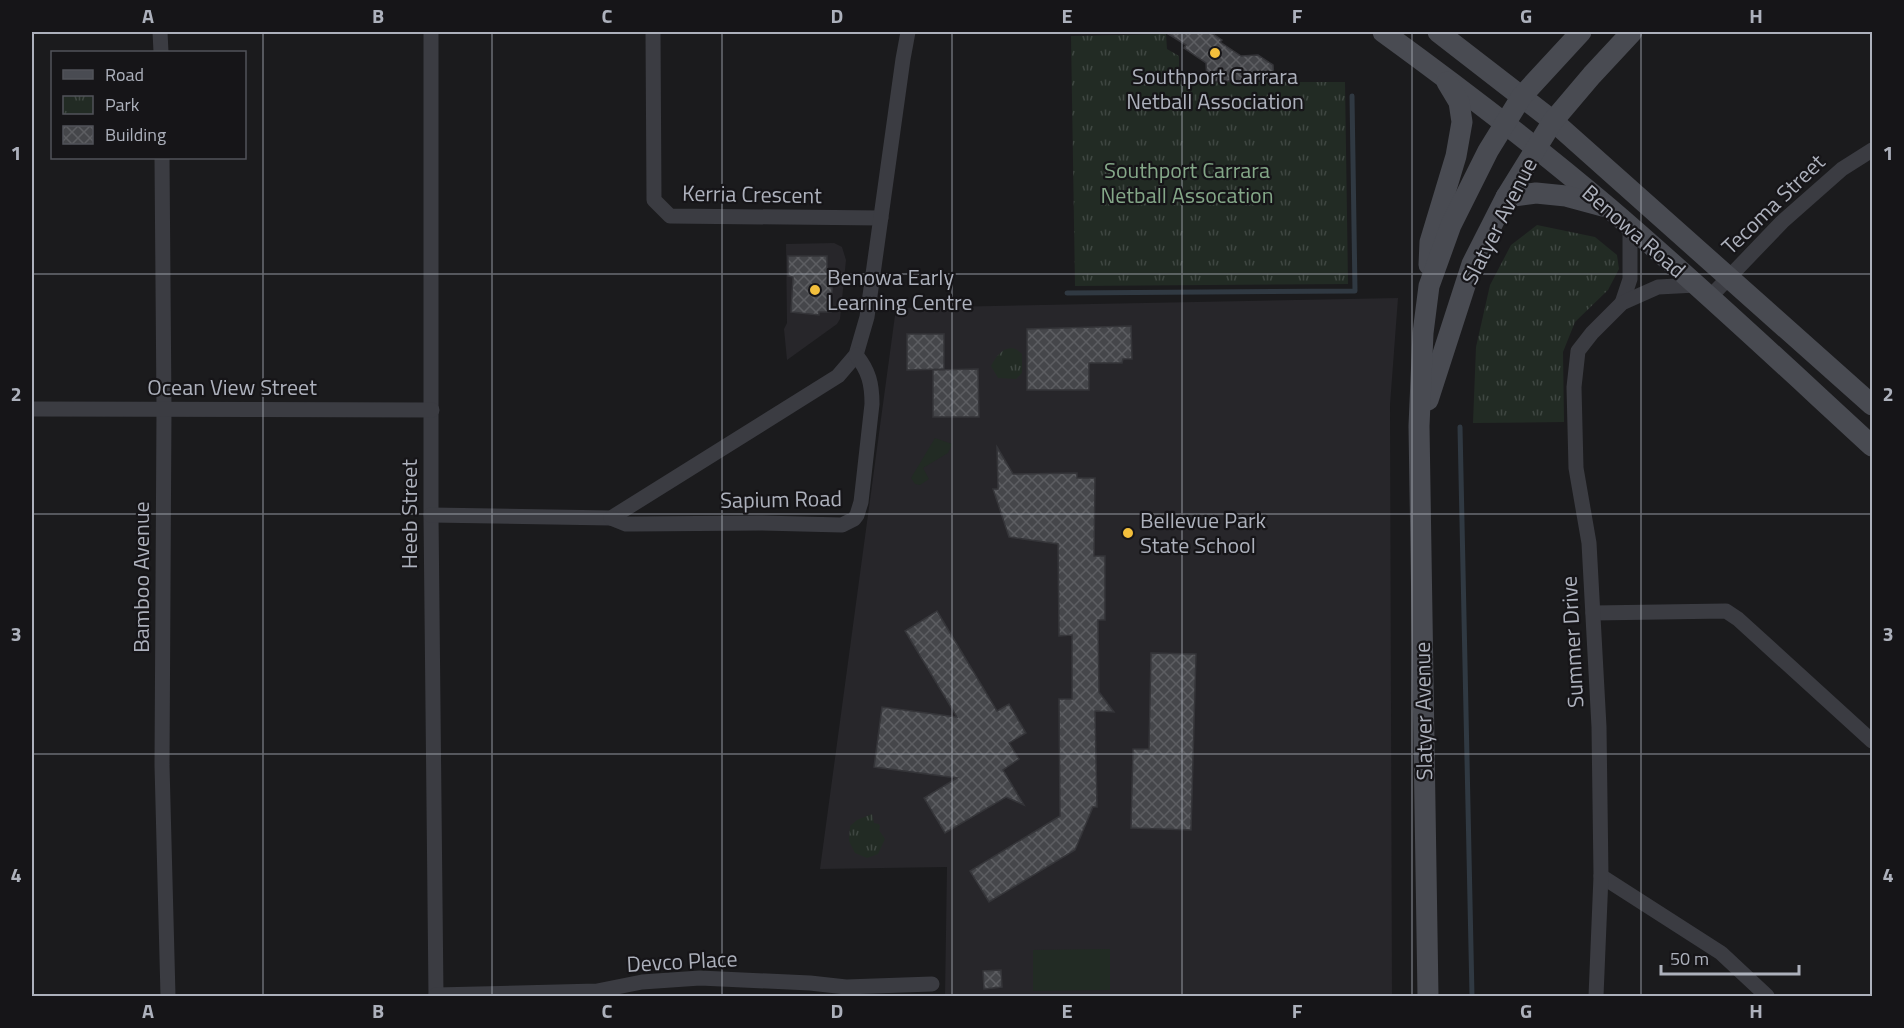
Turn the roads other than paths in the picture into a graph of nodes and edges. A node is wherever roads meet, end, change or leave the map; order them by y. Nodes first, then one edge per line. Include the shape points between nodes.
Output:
1 (160, 32) edge
2 (431, 32) edge
3 (653, 32) edge
4 (908, 32) edge
5 (1383, 32) edge
6 (1438, 32) edge
7 (1581, 32) edge
8 (1632, 32) edge
9 (161, 51) edge
10 (1444, 76) junction
11 (1522, 96) junction
12 (1553, 121) junction
13 (1504, 123) junction
14 (1536, 147) junction
15 (1872, 150) edge
16 (162, 159) edge
17 (1506, 197) junction
18 (1609, 208) junction
19 (881, 218) junction
20 (1630, 226) junction
21 (1730, 277) junction
22 (1429, 286) junction
23 (1703, 291) junction
24 (1622, 303) junction
25 (856, 354) junction
26 (1872, 405) edge
27 (32, 409) edge
28 (164, 409) junction
29 (432, 410) junction
30 (1419, 426) junction
31 (1872, 446) edge
32 (431, 514) junction
33 (611, 518) junction
34 (1593, 613) junction
35 (1872, 741) edge
36 (1601, 876) junction
37 (932, 984) dead end
38 (168, 996) edge
39 (436, 996) edge
40 (1428, 996) edge
41 (1596, 996) edge
42 (1767, 996) edge

1 - 9 street
2 - 29 street, Heeb Street
3 - 19 street, Kerria Crescent via 654,200 670,216
4 - 19 street, Sapium Road
5 - 10 main road, Benowa Road
6 - 11 main road, Benowa Road
7 - 11 main road, Slatyer Avenue
8 - 12 main road, Slatyer Avenue
10 - 13 main road, Benowa Road
10 - 22 main road via 1459,102 1462,122 1430,242
11 - 12 main road, Benowa Road
11 - 13 main road, Slatyer Avenue
12 - 14 main road, Slatyer Avenue
12 - 21 main road, Benowa Road
13 - 14 main road, Benowa Road
13 - 22 main road, Slatyer Avenue via 1451,225
14 - 17 main road, Slatyer Avenue
14 - 18 main road, Benowa Road
15 - 21 street, Tecoma Street via 1842,169 1782,222
16 - 28 street, Bamboo Avenue
17 - 18 main road via 1536,193 1566,196
17 - 30 main road, Slatyer Avenue via 1472,264
18 - 20 main road, Benowa Road
19 - 25 street, Sapium Road via 867,317
20 - 23 main road, Benowa Road
20 - 24 street, Summer Drive via 1630,279
21 - 23 street, Tecoma Street
21 - 26 main road, Benowa Road
22 - 30 main road, Slatyer Avenue
23 - 24 street, Summer Drive via 1658,287
23 - 31 main road, Benowa Road
24 - 34 street, Summer Drive via 1578,351 1574,387 1576,468 1589,543
25 - 33 street, Sapium Road via 838,376 819,390
25 - 33 street, Sapium Road via 866,367 872,404 861,502 850,522 634,525
27 - 28 street, Ocean View Street
28 - 29 street, Ocean View Street
28 - 38 street, Bamboo Avenue via 162,765
29 - 32 street, Heeb Street
30 - 40 main road, Slatyer Avenue
32 - 33 street, Sapium Road
32 - 39 street, Heeb Street
34 - 35 street via 1726,611
34 - 36 street, Summer Drive
36 - 41 street, Summer Drive
36 - 42 street via 1721,953
37 - 39 street, Devco Place via 846,987 700,978 642,982 597,991

